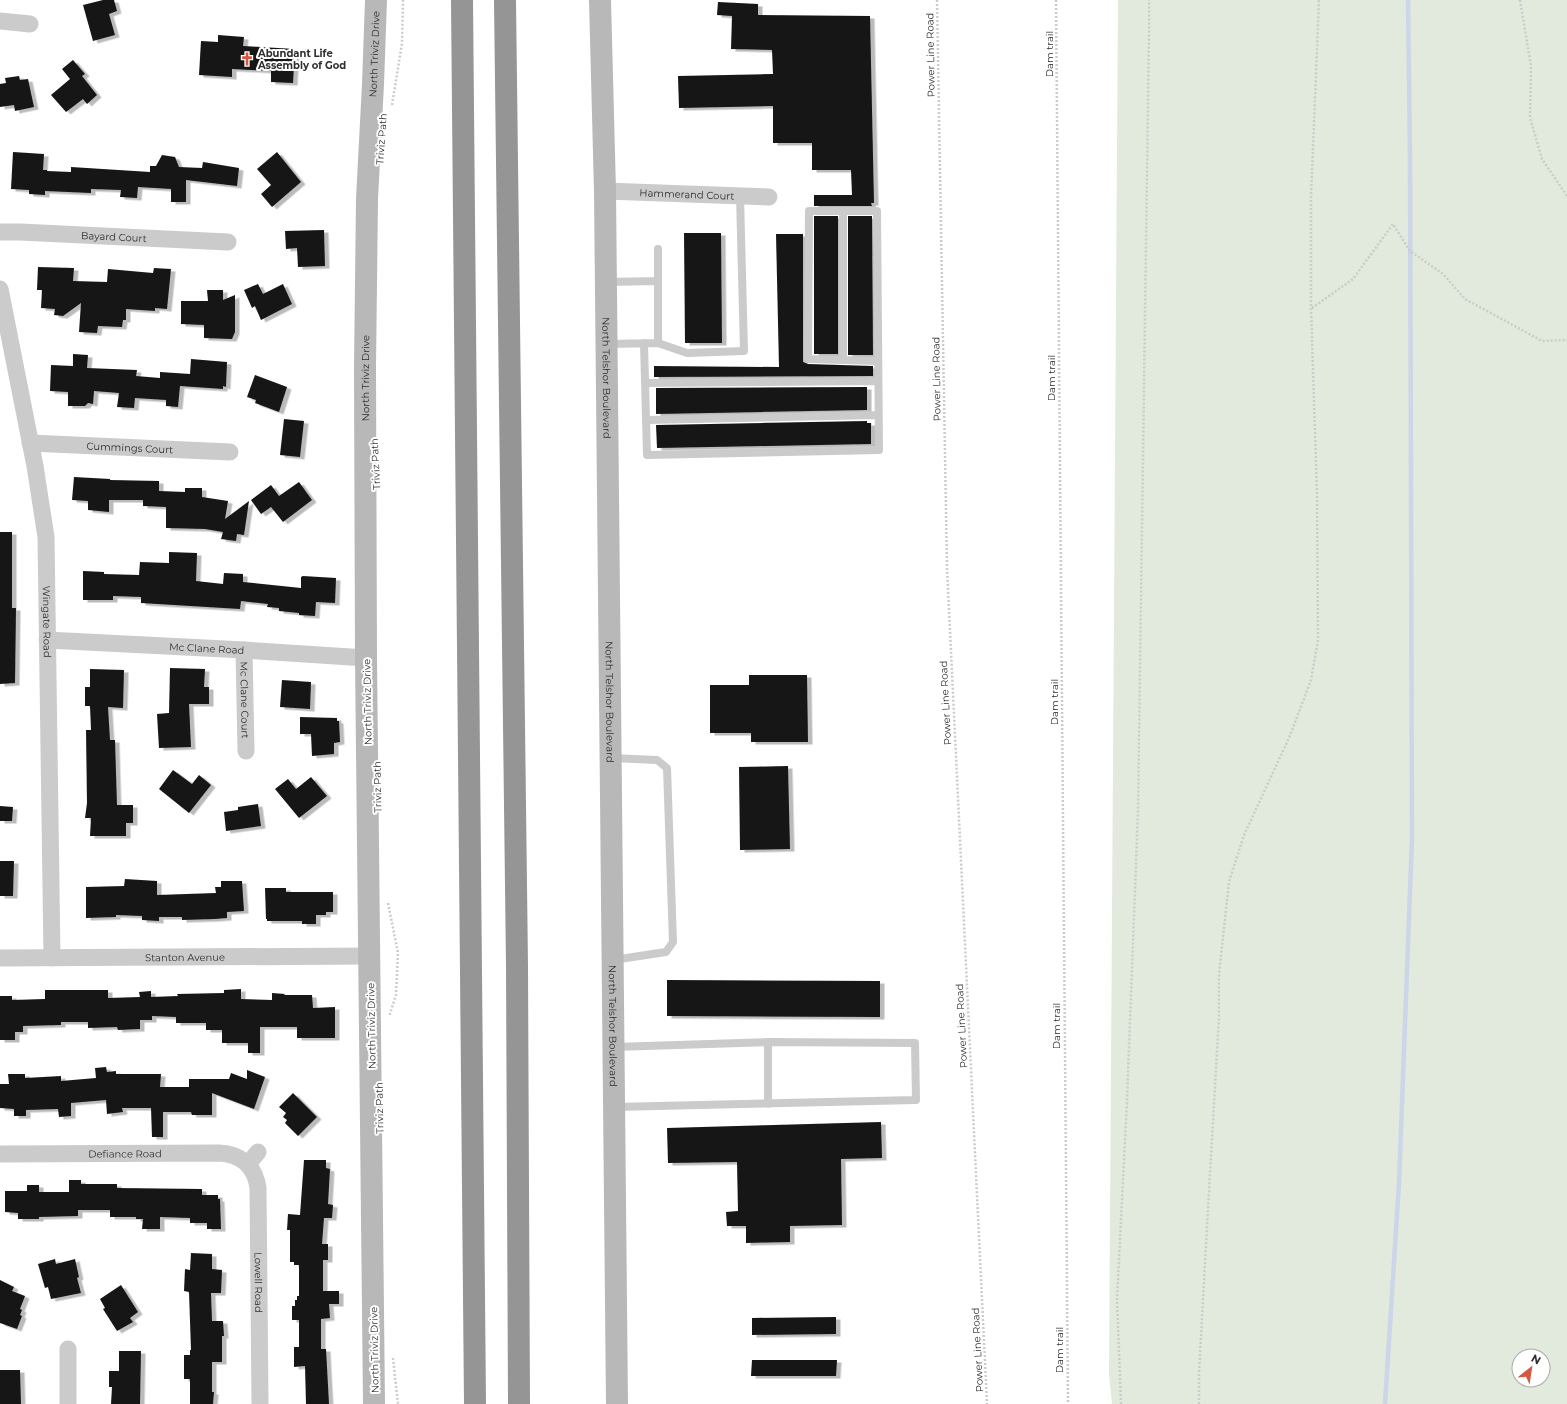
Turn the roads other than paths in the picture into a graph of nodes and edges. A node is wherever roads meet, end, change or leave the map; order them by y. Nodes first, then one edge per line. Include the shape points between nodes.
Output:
1 (376, 0) edge
2 (462, 0) edge
3 (505, 0) edge
4 (600, 0) edge
5 (0, 21) edge
6 (30, 24) dead end
7 (605, 191) junction
8 (740, 196) junction
9 (769, 197) dead end
10 (843, 211) junction
11 (0, 232) edge
12 (228, 242) dead end
13 (658, 250) dead end
14 (658, 281) junction
15 (606, 282) junction
16 (0, 289) edge
17 (644, 343) junction
18 (658, 343) junction
19 (606, 344) junction
20 (843, 360) junction
21 (878, 361) junction
22 (878, 381) junction
23 (645, 383) junction
24 (878, 415) junction
25 (646, 420) junction
26 (30, 443) junction
27 (230, 452) dead end
28 (47, 640) junction
29 (244, 650) junction
30 (366, 658) junction
31 (246, 751) dead end
32 (610, 758) junction
33 (370, 956) junction
34 (0, 958) edge
35 (52, 958) junction
36 (612, 960) junction
37 (768, 1042) junction
38 (613, 1047) junction
39 (768, 1104) junction
40 (614, 1107) junction
41 (0, 1154) edge
42 (253, 1158) joint
43 (68, 1349) dead end
44 (68, 1404) edge
45 (260, 1404) edge
46 (374, 1404) edge
47 (475, 1404) edge
48 (519, 1404) edge
49 (617, 1404) edge

1 - 30 main road, North Triviz Drive via 367,199 364,367
2 - 47 highway
3 - 48 highway via 517,974
4 - 7 main road, North Telshor Boulevard
5 - 6 street
7 - 8 street, Hammerand Court
7 - 15 main road, North Telshor Boulevard
8 - 9 street, Hammerand Court
8 - 18 lane via 744,351 687,353
10 - 20 lane
10 - 20 lane via 809,211 808,351 808,359
10 - 21 lane via 877,211
11 - 12 street, Bayard Court
13 - 14 lane
14 - 15 lane
14 - 18 lane
15 - 19 main road, North Telshor Boulevard
16 - 26 street, Wingate Road
17 - 18 lane
17 - 19 lane
17 - 23 lane
19 - 32 main road, North Telshor Boulevard
20 - 21 lane
21 - 22 lane
22 - 23 lane
22 - 24 lane
23 - 25 lane
24 - 25 lane
24 - 25 lane via 879,450 654,455 646,455
26 - 27 street, Cummings Court
26 - 28 street, Wingate Road via 46,537
28 - 29 street, Mc Clane Road
28 - 35 street, Wingate Road
29 - 30 street, Mc Clane Road
29 - 31 street, Mc Clane Court
30 - 33 main road, North Triviz Drive
32 - 36 main road, North Telshor Boulevard
32 - 36 lane via 657,760 667,768 673,942 666,952
33 - 35 street, Stanton Avenue
33 - 46 main road, North Triviz Drive
34 - 35 street, Stanton Avenue
36 - 38 main road, North Telshor Boulevard
37 - 38 lane
37 - 39 lane
37 - 39 lane via 915,1043 916,1100
38 - 40 main road, North Telshor Boulevard
39 - 40 lane
40 - 49 main road, North Telshor Boulevard
41 - 42 street, Defiance Road via 219,1152
42 - 45 street, Lowell Road via 258,1188
43 - 44 street

